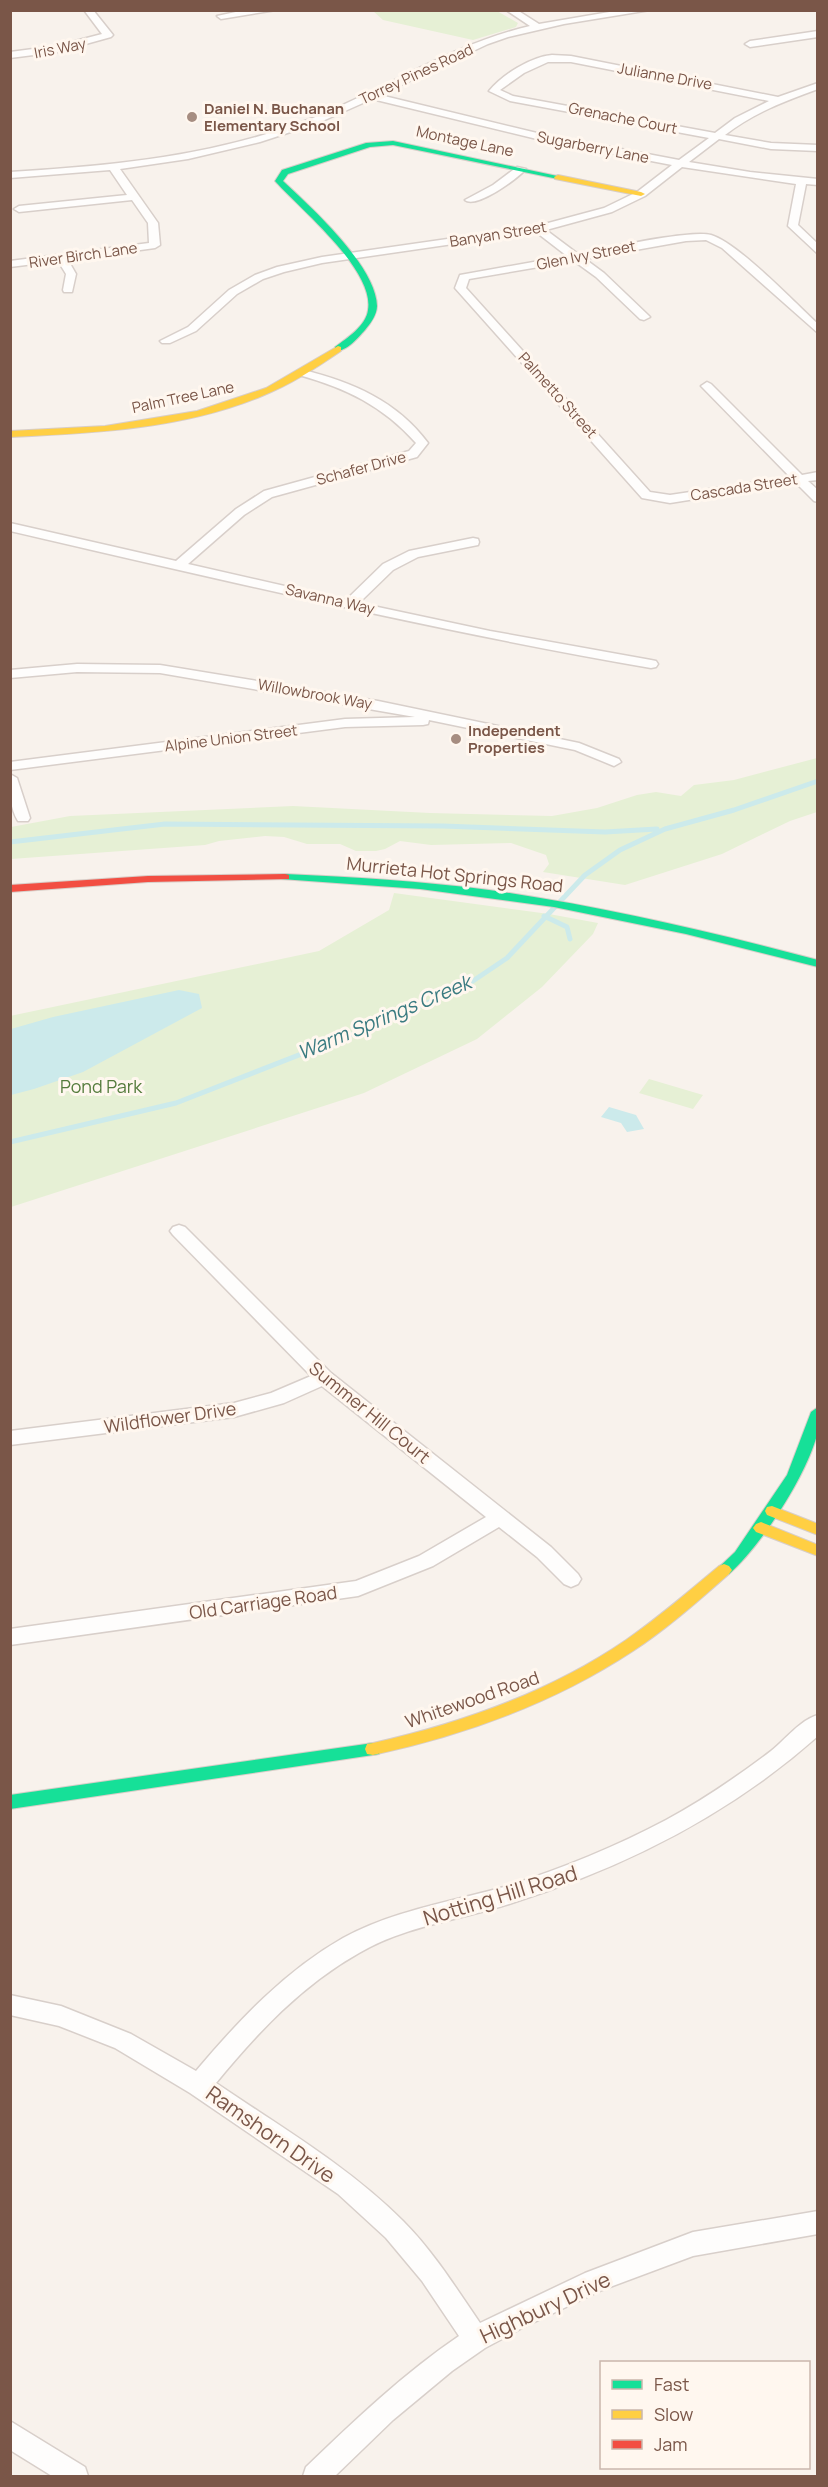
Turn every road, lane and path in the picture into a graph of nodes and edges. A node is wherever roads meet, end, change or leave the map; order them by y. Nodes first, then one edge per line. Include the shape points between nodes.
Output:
1 (88, 10) edge
2 (272, 10) edge
3 (510, 10) edge
4 (646, 10) edge
5 (221, 16) dead end
6 (536, 26) junction
7 (818, 34) edge
8 (750, 44) dead end
9 (10, 55) edge
10 (550, 58) joint
11 (818, 86) edge
12 (371, 96) junction
13 (779, 100) junction
14 (718, 137) junction
15 (818, 148) edge
16 (681, 164) junction
17 (112, 166) junction
18 (521, 169) junction
19 (285, 172) joint
20 (10, 175) edge
21 (802, 181) junction
22 (818, 182) edge
23 (641, 194) junction
24 (135, 197) junction
25 (470, 200) dead end
26 (19, 209) dead end
27 (538, 229) junction
28 (818, 251) edge
29 (348, 256) junction
30 (575, 256) junction
31 (62, 258) junction
32 (10, 264) edge
33 (464, 277) joint
34 (68, 290) dead end
35 (644, 317) dead end
36 (818, 330) edge
37 (166, 341) dead end
38 (303, 373) junction
39 (707, 386) dead end
40 (10, 434) edge
41 (818, 476) edge
42 (798, 478) junction
43 (818, 498) edge
44 (670, 499) joint
45 (10, 526) edge
46 (473, 542) dead end
47 (180, 565) junction
48 (350, 604) junction
49 (651, 664) dead end
50 (10, 674) edge
51 (452, 720) junction
52 (614, 762) dead end
53 (10, 766) edge
54 (10, 778) edge
55 (23, 818) dead end
56 (10, 889) edge
57 (818, 964) edge
58 (179, 1232) dead end
59 (324, 1378) junction
60 (818, 1412) edge
61 (10, 1438) edge
62 (772, 1511) junction
63 (501, 1517) junction
64 (761, 1528) junction
65 (818, 1530) edge
66 (818, 1551) edge
67 (571, 1579) dead end
68 (10, 1637) edge
69 (818, 1723) edge
70 (10, 1802) edge
71 (10, 2005) edge
72 (199, 2085) junction
73 (818, 2222) edge
74 (476, 2339) junction
75 (10, 2434) edge
76 (75, 2476) edge
77 (316, 2476) edge

1 - 9 street, Iris Way via 108,35 57,49
2 - 5 street
3 - 6 street
4 - 6 street, Torrey Pines Road
6 - 12 street, Torrey Pines Road via 485,42
7 - 8 street
10 - 13 street, Julianne Drive
10 - 14 street, Grenache Court via 498,85 494,91 510,98
11 - 13 street, Banyan Street
12 - 16 street, Sugarberry Lane via 511,131
12 - 17 street, Torrey Pines Road via 287,131 200,152
13 - 14 street, Banyan Street via 738,120
14 - 15 street, Grenache Court via 771,146
14 - 16 street, Banyan Street
16 - 21 street, Sugarberry Lane via 773,180
16 - 23 street, Banyan Street
17 - 20 street, Torrey Pines Road
17 - 24 street
18 - 19 street, Montage Lane via 393,143 369,145
18 - 23 street, Montage Lane
18 - 25 street
19 - 29 street, Palm Tree Lane via 279,181
21 - 22 street, Sugarberry Lane
21 - 28 street via 793,226
23 - 27 street, Banyan Street via 608,210
24 - 26 street
24 - 31 street, River Birch Lane via 153,223 154,245
27 - 29 street, Banyan Street
27 - 30 street
29 - 37 street, Banyan Street via 281,268 259,277 233,292 192,328
29 - 38 street, Palm Tree Lane via 370,288 373,310 355,336
30 - 33 street, Glen Ivy Street
30 - 35 street
30 - 36 street, Glen Ivy Street via 708,237 726,246
31 - 32 street, River Birch Lane
31 - 34 street via 71,274
33 - 44 street, Palmetto Street via 460,288 646,495
38 - 40 street, Palm Tree Lane via 241,402 188,416 130,426
38 - 47 street, Schafer Drive via 361,390 388,408 422,443 413,454 268,494 240,512
39 - 42 street
41 - 42 street, Cascada Street
42 - 43 street
42 - 44 street, Cascada Street
45 - 47 street, Savanna Way
46 - 48 street via 414,554 388,567
47 - 48 street, Savanna Way
48 - 49 street, Savanna Way
50 - 51 street, Willowbrook Way via 77,668 160,669
51 - 52 street, Willowbrook Way via 579,747
51 - 53 street, Alpine Union Street via 345,723
54 - 55 street
56 - 57 street, Murrieta Hot Springs Road via 176,878 305,877 411,883 594,908
58 - 59 street, Summer Hill Court
59 - 61 street, Wildflower Drive via 277,1398 234,1410
59 - 63 street, Summer Hill Court
60 - 62 street, Whitewood Road via 794,1476
62 - 64 street, Whitewood Road
62 - 65 street
63 - 67 street, Summer Hill Court
63 - 68 street, Old Carriage Road via 426,1561 358,1588
64 - 66 street
64 - 70 street, Whitewood Road via 740,1556 711,1583 610,1659 548,1693 477,1720 393,1745 334,1756
69 - 72 street, Notting Hill Road via 764,1768 712,1803 613,1856 565,1877 394,1927 354,1943 274,2000
71 - 72 street, Ramshorn Drive via 61,2016 123,2041
72 - 74 street, Ramshorn Drive via 347,2186 395,2230 431,2273
73 - 74 street, Highbury Drive via 693,2244 594,2281
74 - 77 street, Highbury Drive via 384,2411
75 - 76 street

